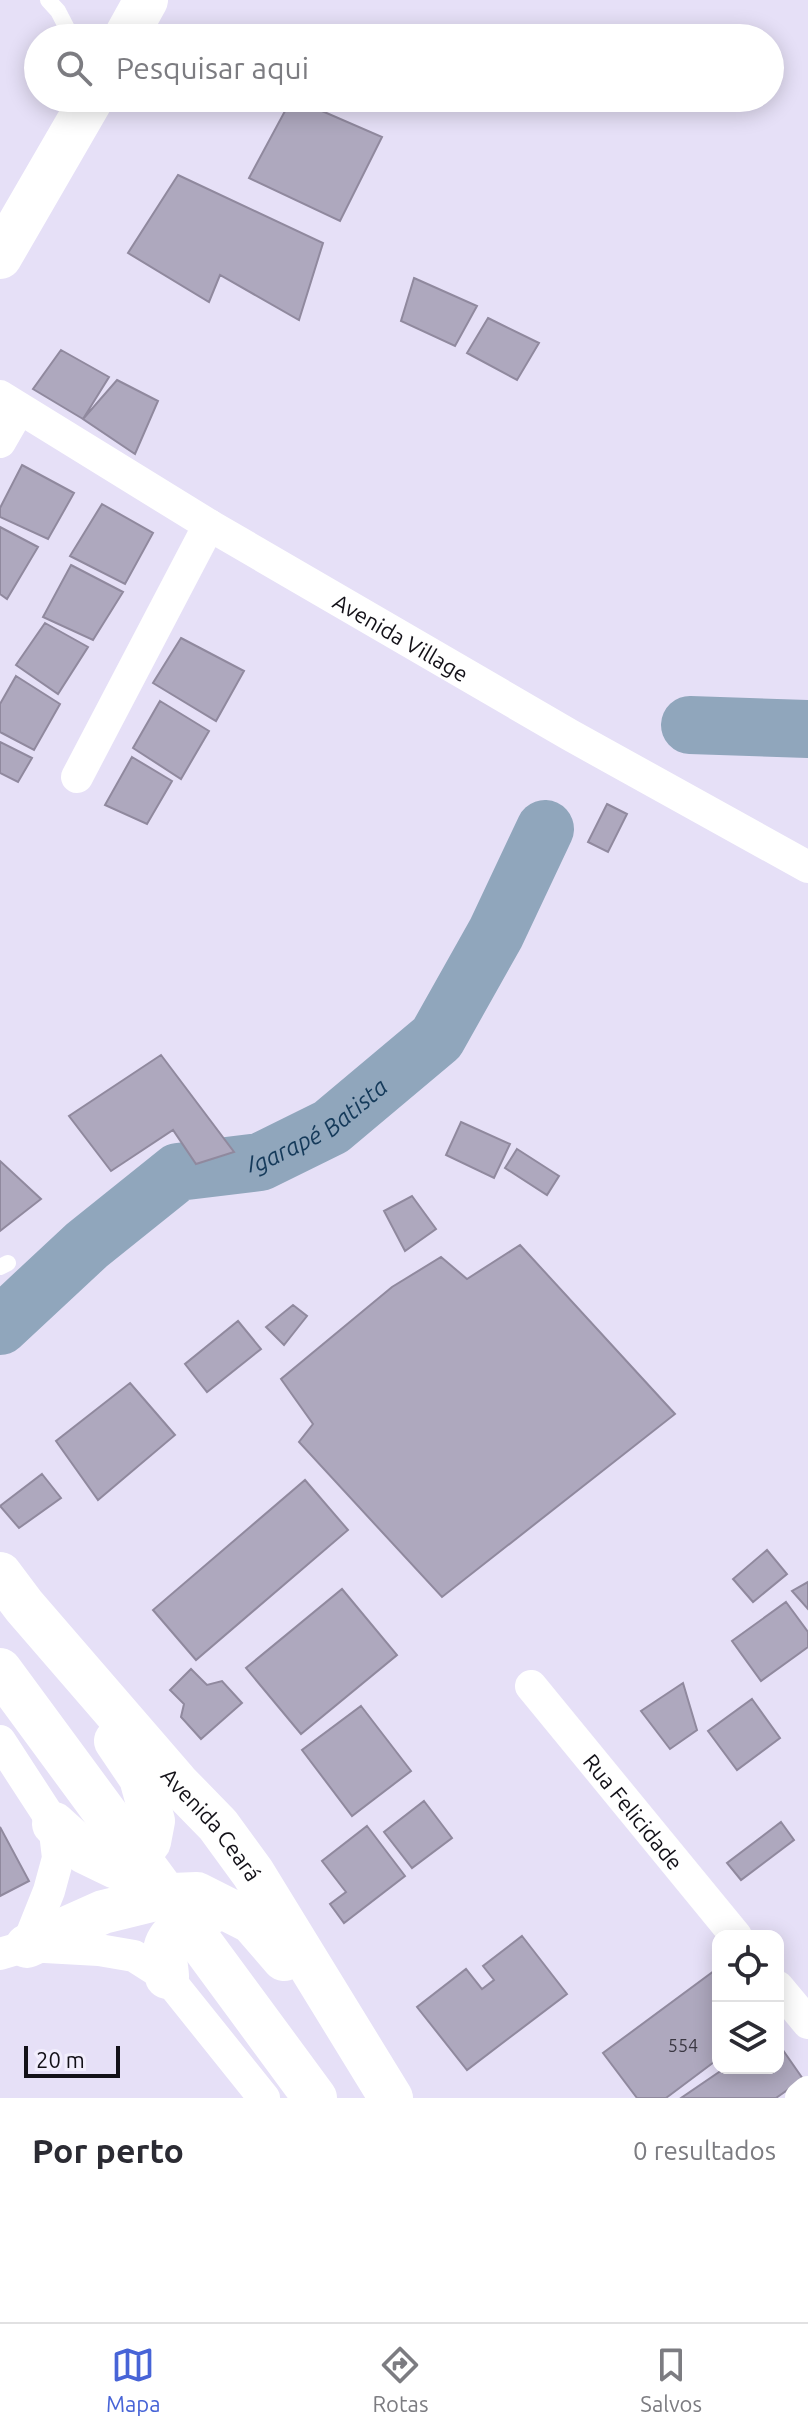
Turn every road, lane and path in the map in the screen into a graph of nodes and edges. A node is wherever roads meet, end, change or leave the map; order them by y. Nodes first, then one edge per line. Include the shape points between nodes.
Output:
1 (48, 0) edge
2 (146, 0) edge
3 (65, 24) edge
4 (133, 24) edge
5 (84, 112) edge
6 (0, 257) edge
7 (10, 403) edge
8 (0, 442) edge
9 (209, 525) junction
10 (77, 777) dead end
11 (808, 867) edge
12 (12, 1590) edge
13 (0, 1670) edge
14 (531, 1686) dead end
15 (0, 1741) edge
16 (54, 1824) junction
17 (222, 1907) junction
18 (731, 1930) edge
19 (13, 1950) edge
20 (167, 1977) junction
21 (784, 1994) edge
22 (808, 2023) edge
23 (358, 2046) junction
24 (808, 2092) edge
25 (264, 2098) edge
26 (315, 2098) edge
27 (391, 2098) edge
28 (801, 2098) edge

1 - 3 lane
2 - 4 main road
5 - 6 main road
7 - 8 street
7 - 9 street, Avenida Village
9 - 10 street
9 - 11 street, Avenida Village
12 - 16 main road via 141,1778 153,1821 149,1842 133,1860 116,1867 85,1852
12 - 23 main road, Avenida Ceará via 218,1825
13 - 26 main road
14 - 18 street, Rua Felicidade
15 - 16 street
16 - 19 street via 58,1858 49,1891
17 - 19 main road via 197,1894 147,1900 103,1912
17 - 20 main road via 171,1938 165,1949
17 - 23 main road via 252,1922
19 - 20 street via 99,1950 134,1956
20 - 25 street
21 - 22 street
23 - 27 main road, Avenida Ceará
24 - 28 street

